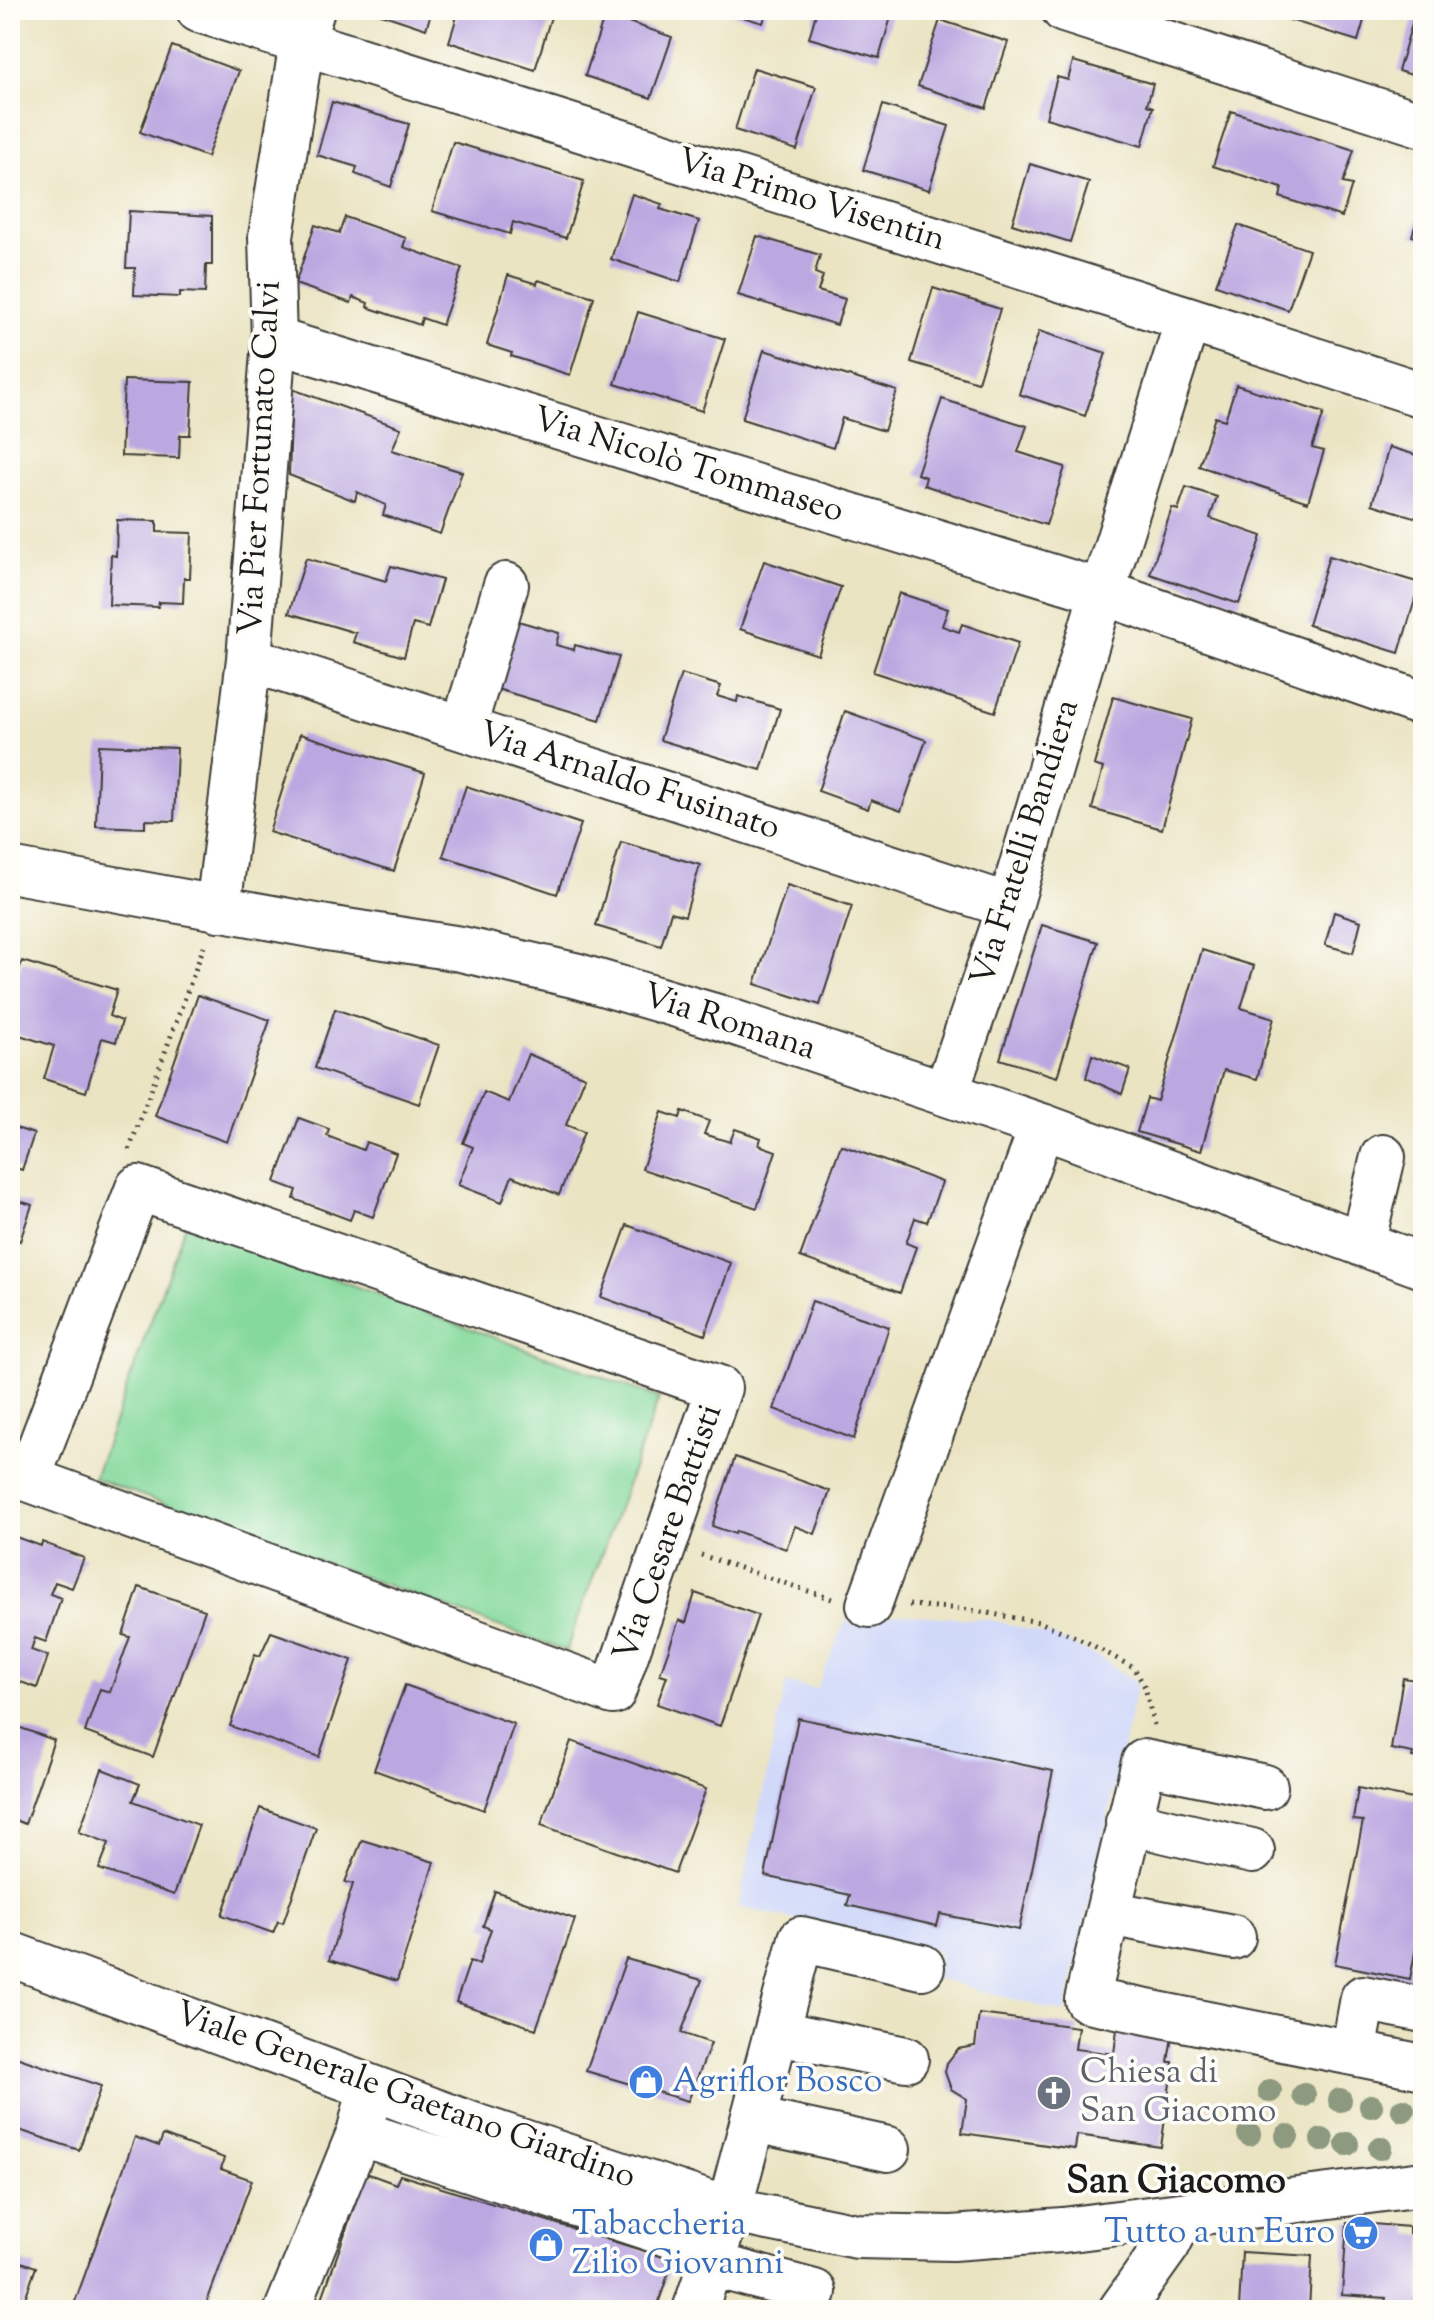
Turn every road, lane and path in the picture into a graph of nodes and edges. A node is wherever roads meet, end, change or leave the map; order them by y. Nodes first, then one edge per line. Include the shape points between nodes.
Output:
1 (199, 10) edge
2 (1064, 10) edge
3 (307, 26) edge
4 (1423, 125) edge
5 (1188, 319) junction
6 (274, 340) junction
7 (1423, 395) edge
8 (506, 585) dead end
9 (1102, 592) junction
10 (249, 659) junction
11 (1423, 704) edge
12 (464, 727) junction
13 (10, 870) edge
14 (1010, 906) junction
15 (218, 928) junction
16 (190, 942) dead end
17 (946, 1093) junction
18 (1042, 1126) junction
19 (1383, 1157) dead end
20 (1362, 1244) junction
21 (1423, 1266) edge
22 (19, 1475) edge
23 (666, 1544) junction
24 (869, 1605) junction
25 (1155, 1731) dead end
26 (1265, 1787) dead end
27 (1128, 1822) junction
28 (1252, 1851) dead end
29 (1109, 1913) junction
30 (1233, 1937) dead end
31 (10, 1954) edge
32 (922, 1967) dead end
33 (1423, 2010) edge
34 (778, 2033) junction
35 (1353, 2053) junction
36 (906, 2059) dead end
37 (1423, 2067) edge
38 (371, 2088) junction
39 (755, 2120) junction
40 (359, 2133) junction
41 (888, 2149) dead end
42 (1423, 2184) edge
43 (729, 2210) junction
44 (1182, 2216) junction
45 (710, 2264) junction
46 (287, 2310) edge
47 (695, 2310) edge
48 (808, 2310) edge
49 (1121, 2310) edge

1 - 3 street, Via Primo Visentin
2 - 4 street
3 - 5 street, Via Primo Visentin
3 - 6 street, Via Pier Fortunato Calvi via 271,236
5 - 7 street, Via Primo Visentin
5 - 9 street, Via Fratelli Bandiera
6 - 9 street, Via Nicolò Tommaseo
6 - 10 street, Via Pier Fortunato Calvi
8 - 12 street
9 - 11 street
9 - 14 street, Via Fratelli Bandiera
10 - 12 street, Via Arnaldo Fusinato
10 - 15 street, Via Pier Fortunato Calvi
12 - 14 street, Via Arnaldo Fusinato
13 - 15 street, Via Romana
14 - 17 street, Via Fratelli Bandiera
15 - 16 path
15 - 17 street, Via Romana via 461,949 578,976
17 - 18 street, Via Romana
18 - 20 street, Via Romana
18 - 24 street
19 - 20 street
20 - 21 street, Via Romana
22 - 23 street, Via Cesare Battisti via 613,1692
22 - 23 street, Via Cesare Battisti via 138,1188 719,1388
23 - 24 path via 832,1599
24 - 25 path via 1001,1615 1039,1622 1083,1640 1134,1668 1145,1687
26 - 27 street via 1144,1762
27 - 28 street
27 - 29 street
29 - 30 street
29 - 35 street via 1087,2000
31 - 38 street, Viale Generale Gaetano Giardino
32 - 34 street via 801,1939
33 - 35 street via 1363,1998
34 - 36 street
34 - 39 street
35 - 37 street
38 - 40 street
38 - 43 street, Viale Generale Gaetano Giardino
39 - 41 street
39 - 43 street
40 - 45 street via 686,2240
40 - 46 street
42 - 44 street, Viale Generale Gaetano Giardino
43 - 44 street, Viale Generale Gaetano Giardino via 857,2236 952,2238
43 - 45 street
44 - 49 street
45 - 47 street
45 - 48 street via 814,2292

